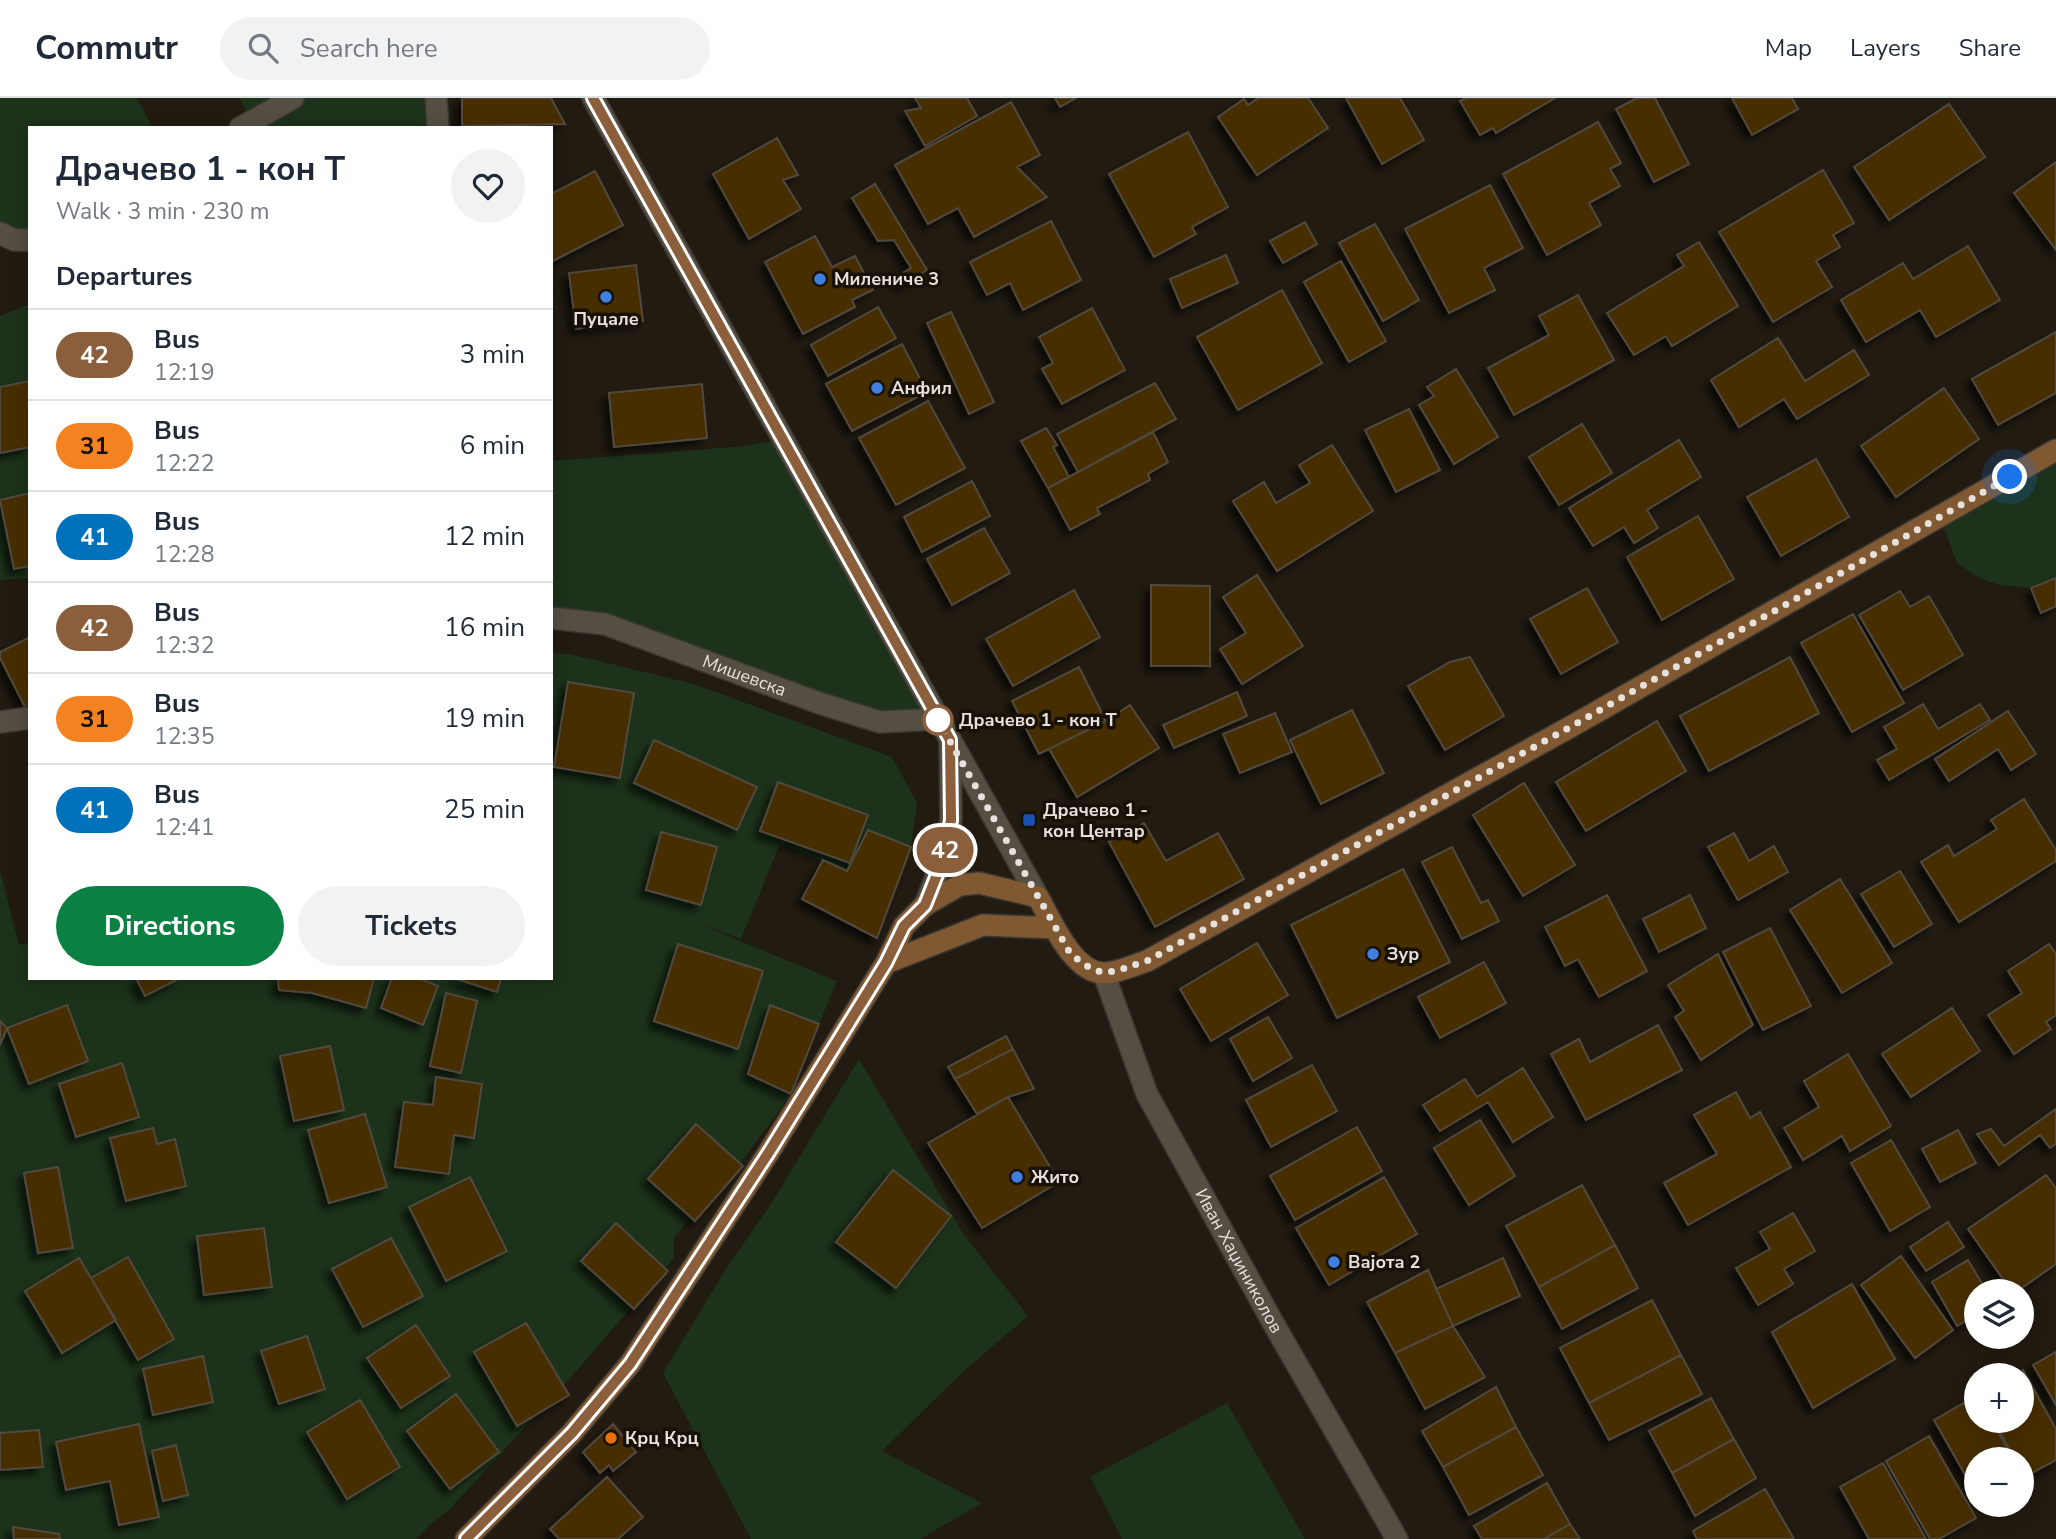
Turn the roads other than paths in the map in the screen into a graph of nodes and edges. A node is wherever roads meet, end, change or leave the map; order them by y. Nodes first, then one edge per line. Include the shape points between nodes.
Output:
1 (293, 98) edge
2 (436, 98) edge
3 (593, 98) edge
4 (244, 126) edge
5 (438, 126) edge
6 (0, 233) edge
7 (28, 240) edge
8 (2056, 450) edge
9 (553, 618) edge
10 (28, 718) edge
11 (938, 719) junction
12 (0, 722) edge
13 (950, 740) junction
14 (1038, 897) junction
15 (925, 905) junction
16 (1055, 928) junction
17 (886, 963) junction
18 (1104, 974) junction
19 (466, 1539) edge
20 (1397, 1539) edge

1 - 4 street
2 - 5 street
3 - 11 street
6 - 7 street
8 - 18 main road via 1147,961
9 - 11 street, Мишевска via 605,624 819,704 880,722
10 - 12 street
11 - 13 street
13 - 14 street
13 - 15 street via 951,820 944,857
14 - 15 main road via 979,883 960,885
14 - 16 main road
15 - 17 main road via 904,926
16 - 17 main road via 983,925
16 - 18 main road via 1070,953 1085,967
17 - 19 main road via 630,1364 572,1433
18 - 20 street, Иван Хаџиниколов via 1147,1094

